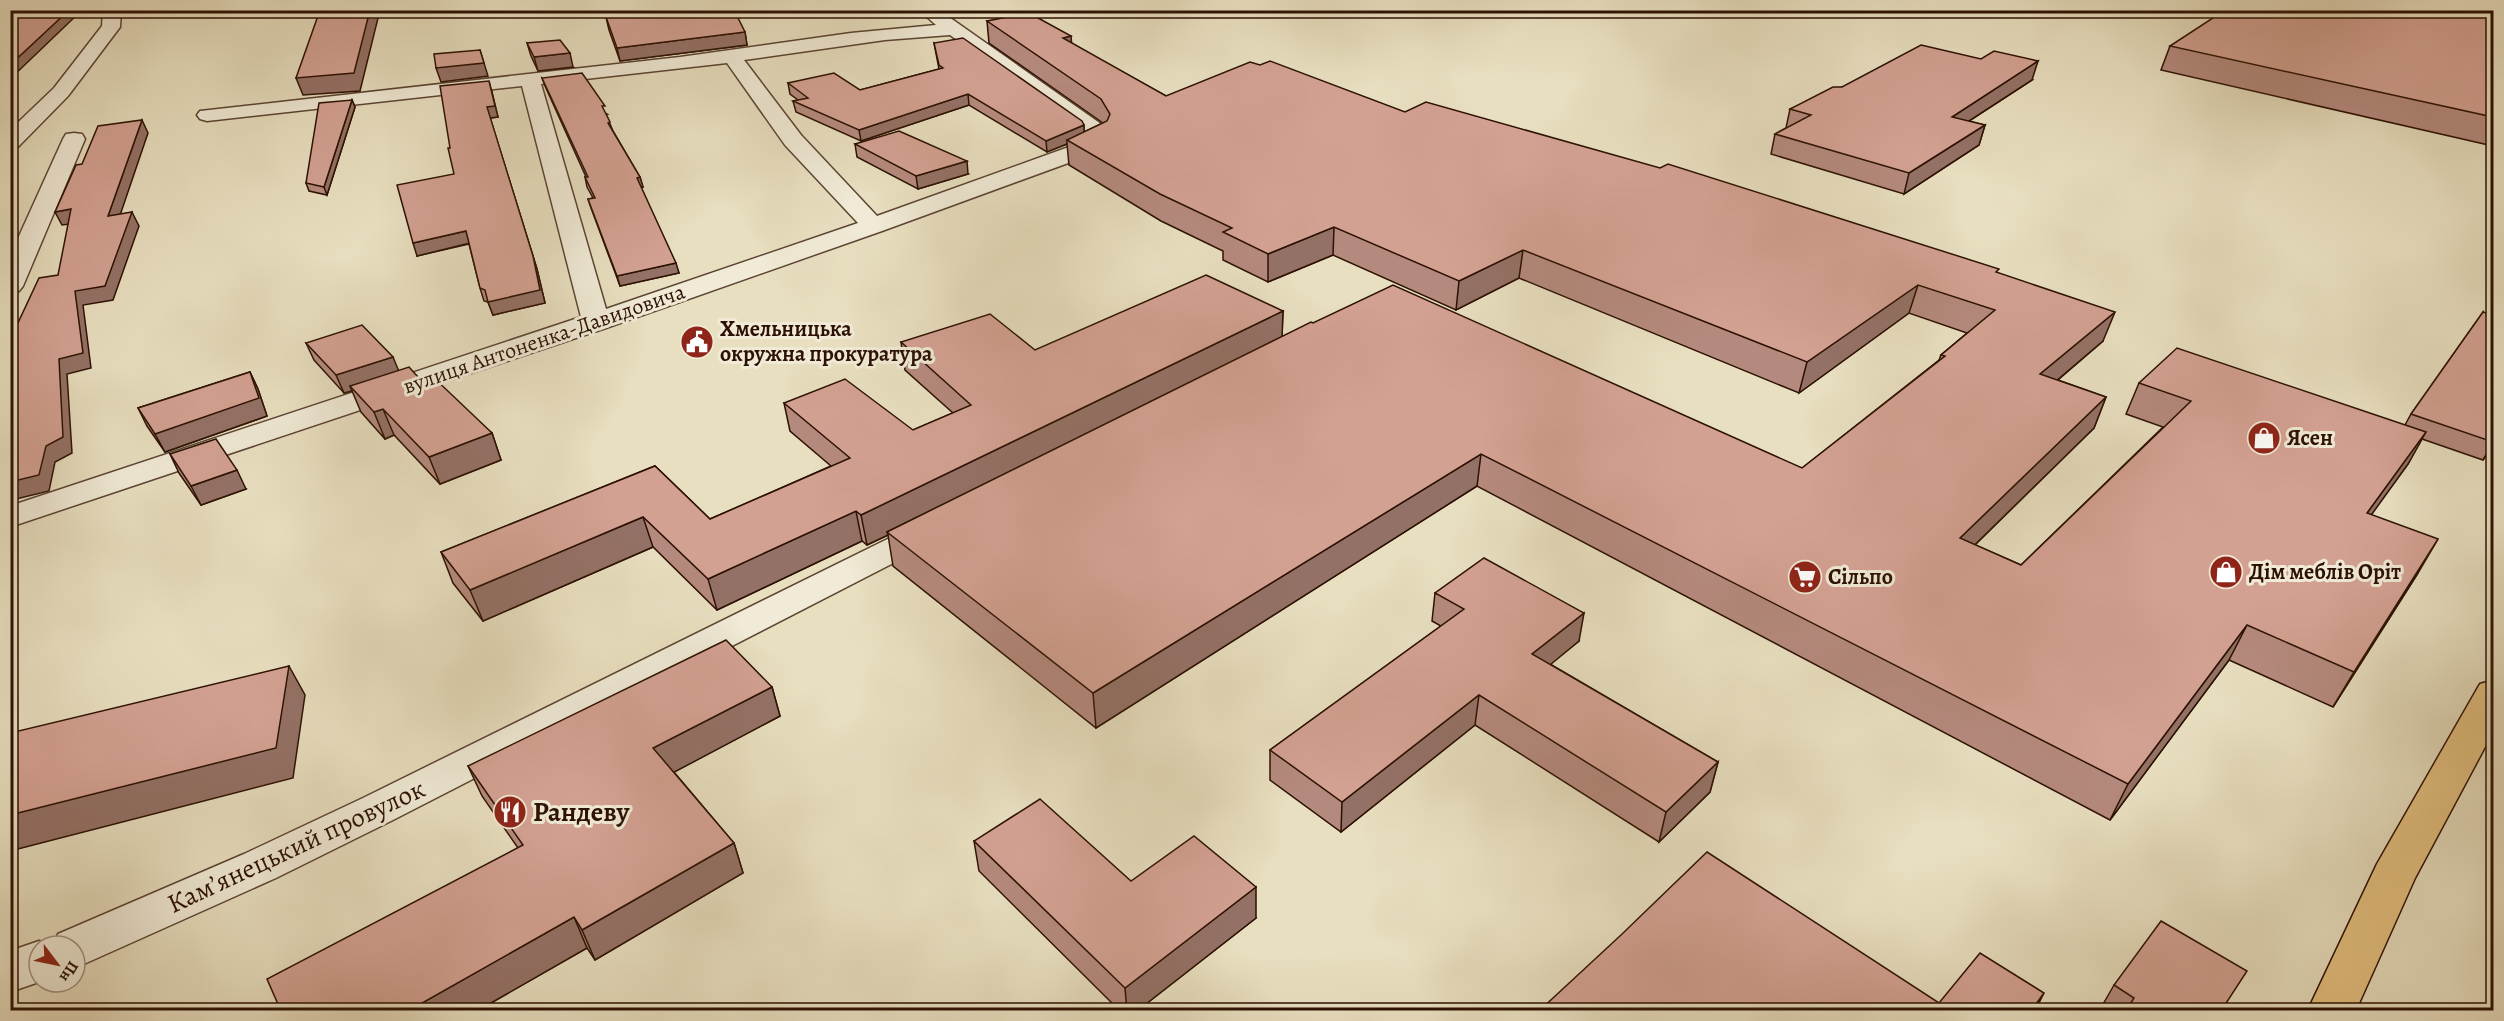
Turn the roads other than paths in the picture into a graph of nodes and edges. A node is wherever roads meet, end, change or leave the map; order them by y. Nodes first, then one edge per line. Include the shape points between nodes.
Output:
1 (112, 10) edge
2 (927, 10) edge
3 (954, 29) junction
4 (732, 57) junction
5 (530, 81) junction
6 (207, 115) dead end
7 (74, 139) dead end
8 (10, 142) edge
9 (874, 226) junction
10 (10, 286) edge
11 (596, 322) junction
12 (963, 514) edge
13 (10, 517) edge
14 (2493, 693) edge
15 (87, 943) edge
16 (27, 966) edge
17 (10, 972) edge
18 (2332, 1011) edge

1 - 8 street via 111,27 104,37 61,92
2 - 3 street
3 - 4 street via 918,30
3 - 9 street, вулиця Антоненка-Давидовича via 1094,128 1099,140 1074,153
4 - 5 street
4 - 9 street via 793,140
5 - 6 street
5 - 11 street
7 - 10 street
9 - 11 street, вулиця Антоненка-Давидовича
11 - 13 street, вулиця Антоненка-Давидовича
12 - 15 street, Камʼянецький провулок via 260,866
14 - 18 main road via 2393,876
16 - 17 street

